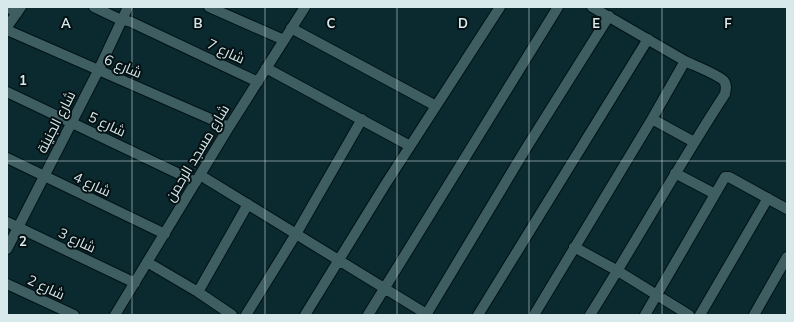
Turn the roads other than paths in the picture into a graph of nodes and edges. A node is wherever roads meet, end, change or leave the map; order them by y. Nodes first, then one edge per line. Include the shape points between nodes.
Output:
1 (8, 7) edge
2 (94, 7) edge
3 (128, 7) edge
4 (209, 7) edge
5 (305, 7) edge
6 (500, 7) edge
7 (558, 7) edge
8 (592, 7) edge
9 (19, 10) edge
10 (609, 16) junction
11 (122, 19) junction
12 (7, 28) edge
13 (291, 28) junction
14 (648, 39) junction
15 (284, 40) junction
16 (685, 61) junction
17 (266, 68) junction
18 (98, 70) junction
19 (258, 82) junction
20 (7, 92) edge
21 (436, 106) junction
22 (362, 119) junction
23 (652, 119) junction
24 (71, 122) junction
25 (229, 127) junction
26 (694, 142) junction
27 (410, 146) junction
28 (7, 158) edge
29 (675, 173) junction
30 (43, 176) junction
31 (198, 178) junction
32 (715, 194) junction
33 (768, 198) junction
34 (248, 204) junction
35 (787, 210) edge
36 (7, 222) edge
37 (18, 228) junction
38 (165, 234) junction
39 (296, 234) junction
40 (574, 248) junction
41 (7, 249) edge
42 (787, 257) edge
43 (339, 259) junction
44 (147, 262) junction
45 (618, 271) junction
46 (135, 282) junction
47 (7, 284) edge
48 (385, 288) junction
49 (198, 292) junction
50 (657, 295) junction
51 (74, 315) edge
52 (115, 315) edge
53 (232, 315) edge
54 (246, 315) edge
55 (305, 315) edge
56 (368, 315) edge
57 (427, 315) edge
58 (478, 315) edge
59 (534, 315) edge
60 (590, 315) edge
61 (645, 315) edge
62 (689, 315) edge
63 (700, 315) edge
64 (754, 315) edge

1 - 9 street
2 - 11 street, شارع 7
3 - 11 street, شارع الجنينة
4 - 15 street
5 - 13 street, شارع مسجد الرحمن
6 - 21 street
7 - 48 street
8 - 10 street
9 - 12 street
10 - 14 street
10 - 57 street via 525,150
11 - 18 street, شارع الجنينة
11 - 19 street, شارع 7
12 - 18 street, شارع 6
13 - 15 street, شارع مسجد الرحمن
13 - 21 street
14 - 16 street
14 - 58 street
15 - 17 street, شارع مسجد الرحمن
16 - 23 street
16 - 26 street via 719,77 726,87 725,94
17 - 19 street, شارع مسجد الرحمن
17 - 22 street
18 - 24 street, شارع الجنينة
18 - 25 street, شارع 6
19 - 25 street, شارع مسجد الرحمن
20 - 24 street, شارع 5
21 - 27 street
22 - 27 street
22 - 39 street
23 - 26 street
23 - 40 street
24 - 30 street, شارع الجنينة
24 - 31 street, شارع 5
25 - 31 street, شارع مسجد الرحمن
26 - 29 street
27 - 43 street
28 - 30 street, شارع 4
29 - 32 street
29 - 45 street
30 - 37 street, شارع الجنينة
30 - 38 street, شارع 4
31 - 34 street, شارع 5
31 - 38 street, شارع مسجد الرحمن
32 - 33 street via 725,177 730,177
32 - 50 street
33 - 35 street
33 - 63 street
34 - 39 street, شارع 5
34 - 49 street
36 - 37 street, شارع 3
37 - 41 street, شارع الجنينة
37 - 46 street, شارع 3
38 - 44 street, شارع مسجد الرحمن
39 - 43 street, شارع 5
39 - 54 street
40 - 45 street
40 - 59 street
42 - 64 street
43 - 48 street, شارع 5
43 - 55 street
44 - 46 street, شارع مسجد الرحمن
44 - 49 street
45 - 50 street
45 - 60 street
46 - 52 street, شارع مسجد الرحمن
47 - 51 street, شارع 2
48 - 56 street
48 - 57 street, شارع 5
49 - 53 street
50 - 61 street
50 - 62 street

